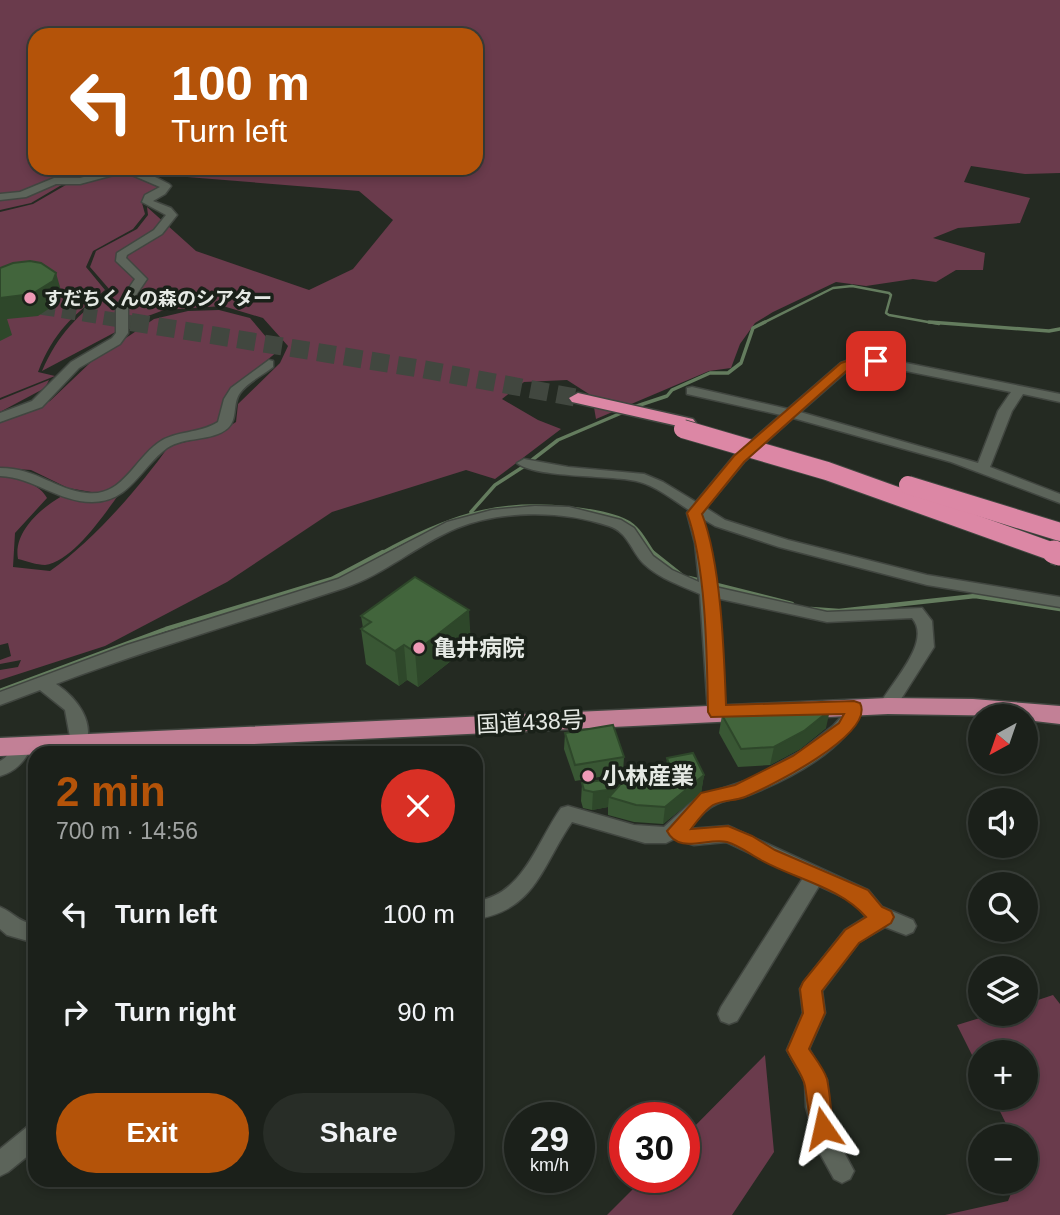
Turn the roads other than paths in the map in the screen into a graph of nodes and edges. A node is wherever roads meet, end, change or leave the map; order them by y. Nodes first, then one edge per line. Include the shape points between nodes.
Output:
1 (100, 175) edge
2 (142, 175) edge
3 (0, 197) edge
4 (269, 364) dead end
5 (1018, 390) junction
6 (692, 391) dead end
7 (1060, 398) edge
8 (576, 400) tunnel mouth
9 (793, 414) junction
10 (0, 418) edge
11 (685, 426) junction
12 (524, 463) dead end
13 (983, 469) junction
14 (0, 472) edge
15 (1060, 499) edge
16 (696, 509) junction
17 (1060, 532) edge
18 (1060, 554) edge
19 (707, 583) junction
20 (1060, 602) edge
21 (41, 683) junction
22 (0, 699) edge
23 (888, 706) junction
24 (854, 707) junction
25 (717, 712) junction
26 (1060, 715) edge
27 (78, 743) junction
28 (23, 746) junction
29 (103, 746) edge
30 (128, 746) edge
31 (0, 747) edge
32 (0, 769) edge
33 (677, 831) junction
34 (815, 876) junction
35 (483, 910) edge
36 (0, 916) edge
37 (884, 917) junction
38 (906, 926) dead end
39 (28, 934) edge
40 (729, 1014) dead end
41 (28, 1141) edge
42 (0, 1164) edge
43 (842, 1171) dead end

1 - 3 street via 54,181 22,195
2 - 10 street via 166,186 148,202 172,215 158,232 122,253 120,260 141,279 122,307 122,333 75,365 37,404
4 - 14 street via 233,393 226,422 220,428 169,441 125,488 106,497 63,493 30,474
5 - 7 street
5 - 9 street via 858,361 845,366
5 - 13 street
6 - 9 street
8 - 11 highway
9 - 13 street
9 - 16 street via 739,459
11 - 17 highway, bridge via 946,496
11 - 18 highway, bridge
12 - 16 street via 639,477
13 - 15 street
16 - 19 street
16 - 20 street via 748,533 845,561
19 - 21 street via 667,574 648,559 629,531 616,523 569,512 492,515 452,525 344,583
19 - 23 street via 827,617 916,612 924,621 926,647
19 - 25 street
21 - 22 street
21 - 27 street via 70,703 79,727
23 - 24 highway, 国道438号
23 - 26 highway, 国道438号
24 - 25 highway, 国道438号
24 - 33 street via 845,728 800,761 739,792 708,798
25 - 30 highway, 国道438号
27 - 28 highway, 国道438号
27 - 29 highway, 国道438号
28 - 31 highway, 国道438号
28 - 32 street via 11,764
33 - 34 street via 694,837 728,834
33 - 35 street via 657,836 568,813 525,883 511,898
34 - 37 street via 860,897
34 - 40 street
36 - 39 street
37 - 38 street
37 - 43 street via 852,936 811,989 814,1013 798,1050 816,1080 817,1107 829,1148
41 - 42 street

